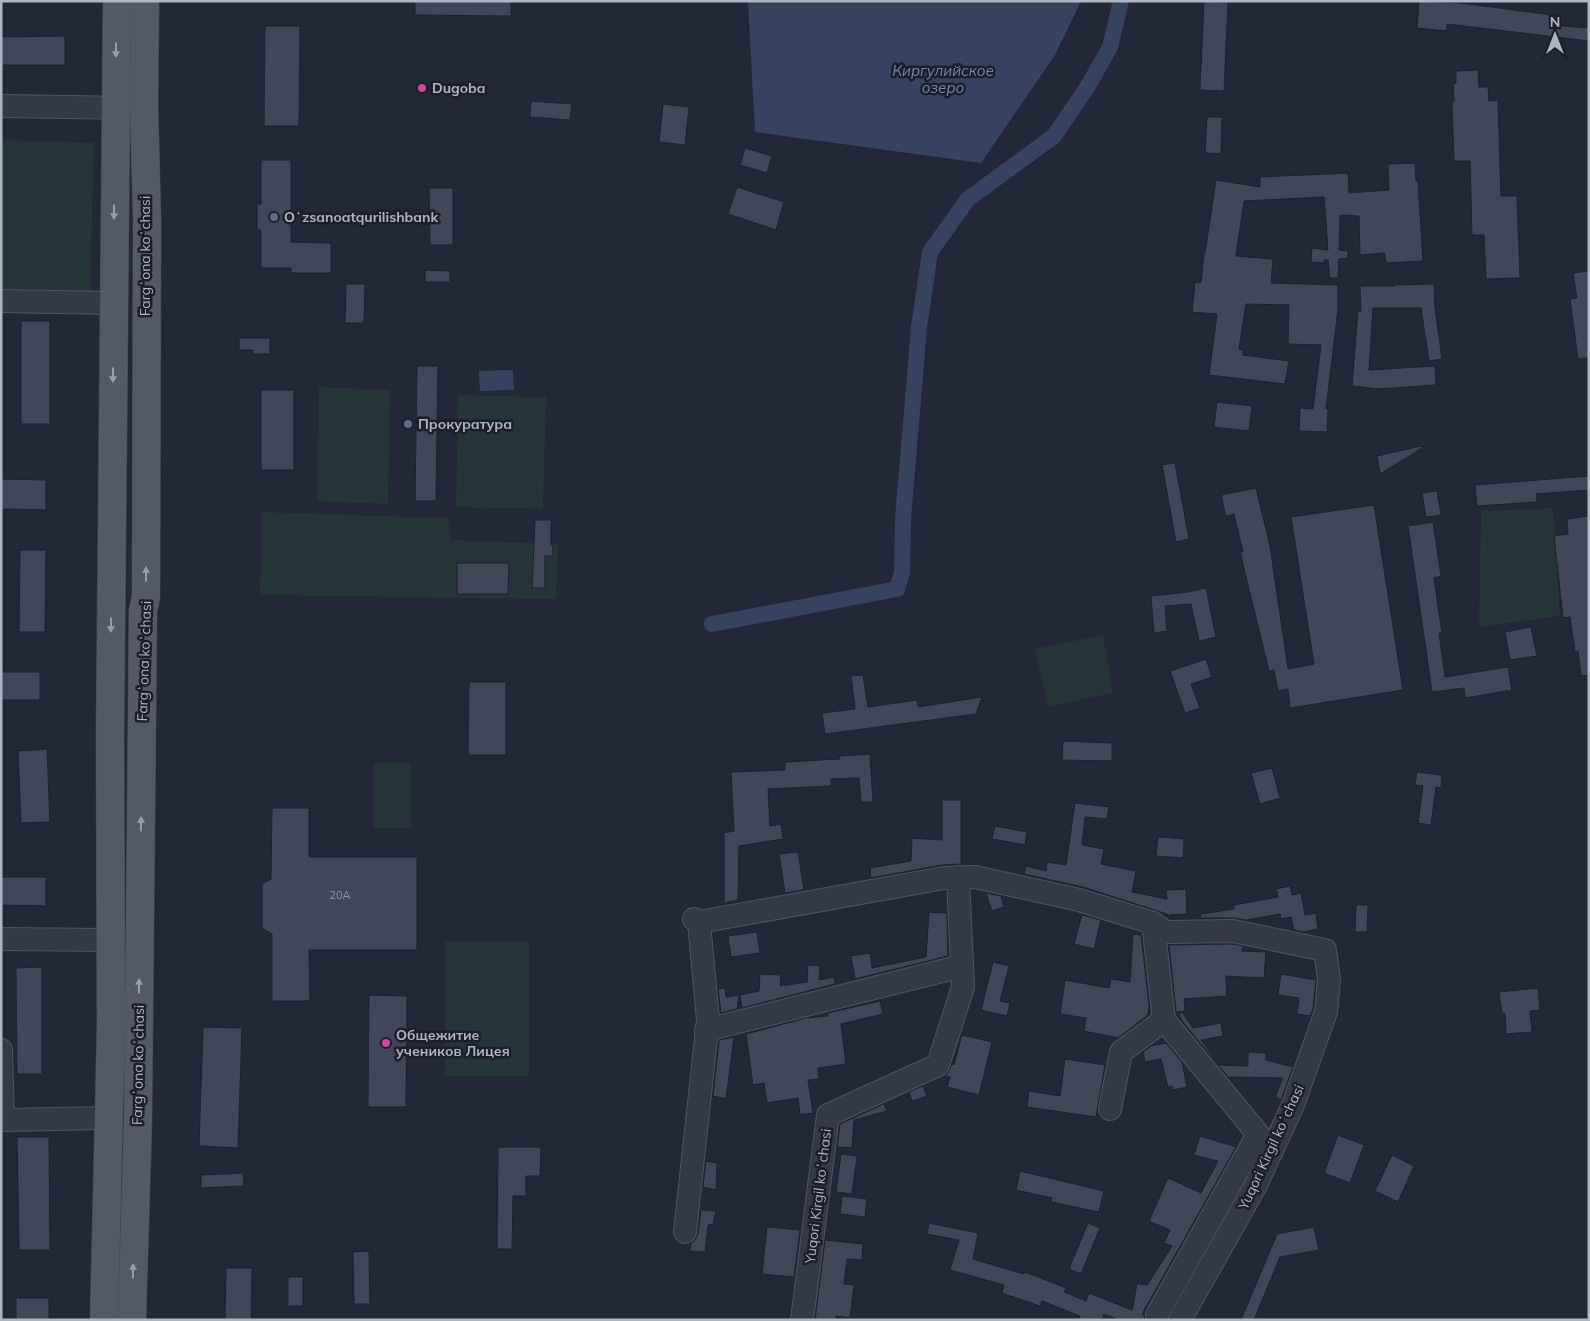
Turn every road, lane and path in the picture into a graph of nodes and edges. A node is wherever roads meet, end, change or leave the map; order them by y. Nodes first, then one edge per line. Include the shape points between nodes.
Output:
1 (117, 1) edge
2 (145, 1) edge
3 (1, 106) edge
4 (116, 108) junction
5 (144, 108) junction
6 (1, 301) edge
7 (113, 303) junction
8 (958, 877) junction
9 (1152, 923) junction
10 (1, 939) edge
11 (110, 940) junction
12 (962, 966) junction
13 (1164, 1020) junction
14 (706, 1030) junction
15 (1, 1050) edge
16 (1110, 1109) dead end
17 (109, 1118) junction
18 (2, 1123) edge
19 (685, 1232) dead end
20 (1158, 1315) dead end
21 (104, 1320) edge
22 (132, 1320) edge
23 (802, 1320) edge
24 (1180, 1320) edge

1 -> 4 main road, Fargʻona koʻchasi
2 - 5 main road, Fargʻona koʻchasi
3 - 4 street
4 - 5 street
4 -> 7 main road, Fargʻona koʻchasi
22 -> 5 main road, Fargʻona koʻchasi via 138,1118 143,611 146,597
6 - 7 street
7 -> 11 main road, Fargʻona koʻchasi
8 - 9 street, Yuqori Kirgil koʻchasi via 976,877 1078,900
8 - 12 street, Yuqori Kirgil koʻchasi
8 - 14 street, Yuqori Kirgil koʻchasi via 696,920 708,1020
9 - 13 street
9 - 24 street, Yuqori Kirgil koʻchasi via 1166,932 1233,931 1325,950 1329,980 1326,1012 1293,1105 1256,1185
10 - 11 street
11 - 17 main road, Fargʻona koʻchasi
12 - 14 street
12 - 23 street, Yuqori Kirgil koʻchasi via 963,987 938,1065 828,1115
13 - 16 street via 1121,1052
13 - 20 street via 1258,1134
14 - 19 street
15 - 18 street
17 - 18 street
17 - 21 main road, Fargʻona koʻchasi

